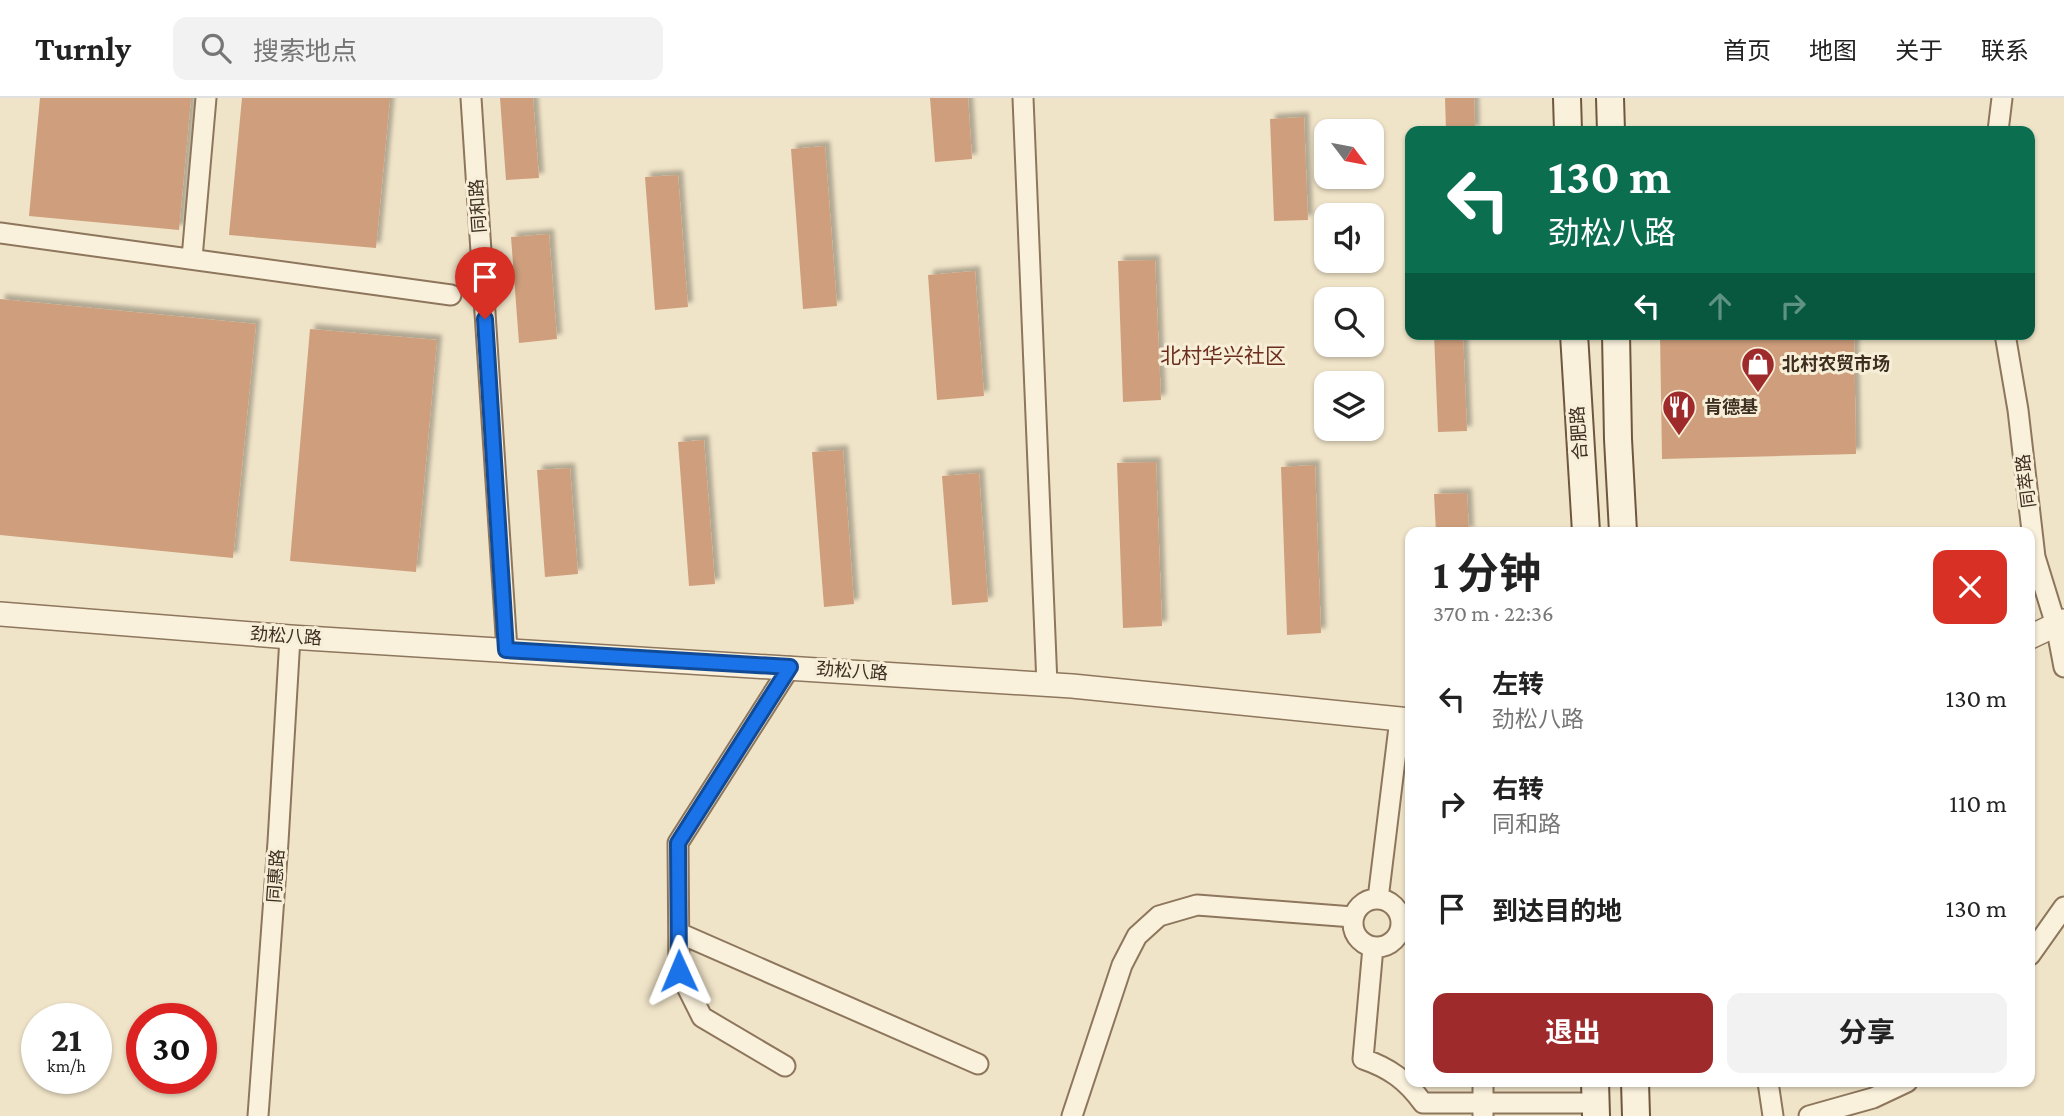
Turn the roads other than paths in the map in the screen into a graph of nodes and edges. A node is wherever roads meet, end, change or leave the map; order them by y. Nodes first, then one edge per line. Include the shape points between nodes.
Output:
1 (205, 98) edge
2 (471, 98) edge
3 (1023, 98) edge
4 (1567, 98) edge
5 (1610, 98) edge
6 (2002, 98) edge
7 (1568, 126) edge
8 (1611, 126) edge
9 (1999, 126) edge
10 (0, 233) edge
11 (192, 258) junction
12 (450, 295) dead end
13 (1574, 340) edge
14 (1616, 340) edge
15 (2006, 340) edge
16 (1586, 527) edge
17 (1623, 527) edge
18 (2032, 527) edge
19 (2035, 557) edge
20 (0, 614) edge
21 (2060, 623) edge
22 (2035, 635) edge
23 (290, 637) junction
24 (506, 650) junction
25 (790, 667) junction
26 (2064, 667) edge
27 (1047, 685) junction
28 (1405, 719) edge
29 (1378, 899) junction
30 (2064, 907) edge
31 (1353, 917) junction
32 (1405, 925) edge
33 (1405, 927) edge
34 (679, 933) junction
35 (2035, 940) edge
36 (1373, 947) junction
37 (978, 1064) dead end
38 (785, 1066) dead end
39 (1405, 1082) edge
40 (1409, 1087) edge
41 (1483, 1087) edge
42 (1635, 1087) edge
43 (1769, 1087) edge
44 (1896, 1087) edge
45 (1596, 1100) edge
46 (1483, 1109) edge
47 (258, 1116) edge
48 (1072, 1116) edge
49 (1636, 1116) edge
50 (1773, 1116) edge
51 (1809, 1116) edge

1 - 11 street
2 - 24 street, 同和路
3 - 27 street
4 - 7 main road
5 - 8 main road
6 - 9 street
10 - 11 street
11 - 12 street
13 - 16 main road, 合肥路
14 - 17 main road
15 - 18 street, 同萃路
19 - 21 street, 同萃路
20 - 23 street, 劲松八路
21 - 22 street
21 - 26 street, 同萃路
23 - 24 street, 劲松八路
23 - 47 street, 同惠路
24 - 25 street, 劲松八路
25 - 27 street, 劲松八路
25 - 34 street via 678,843
27 - 28 street, 劲松八路
28 - 29 street
29 - 31 street via 1363,903
29 - 32 street via 1392,905
30 - 35 street
31 - 36 street via 1359,940
31 - 48 street via 1197,905 1159,916 1137,936 1122,965
33 - 36 street via 1388,944
34 - 37 street
34 - 38 street via 679,971 702,1017
36 - 39 street via 1363,1059
40 - 46 street via 1423,1103
41 - 46 street
42 - 49 main road
43 - 50 street
44 - 51 street
45 - 46 street

